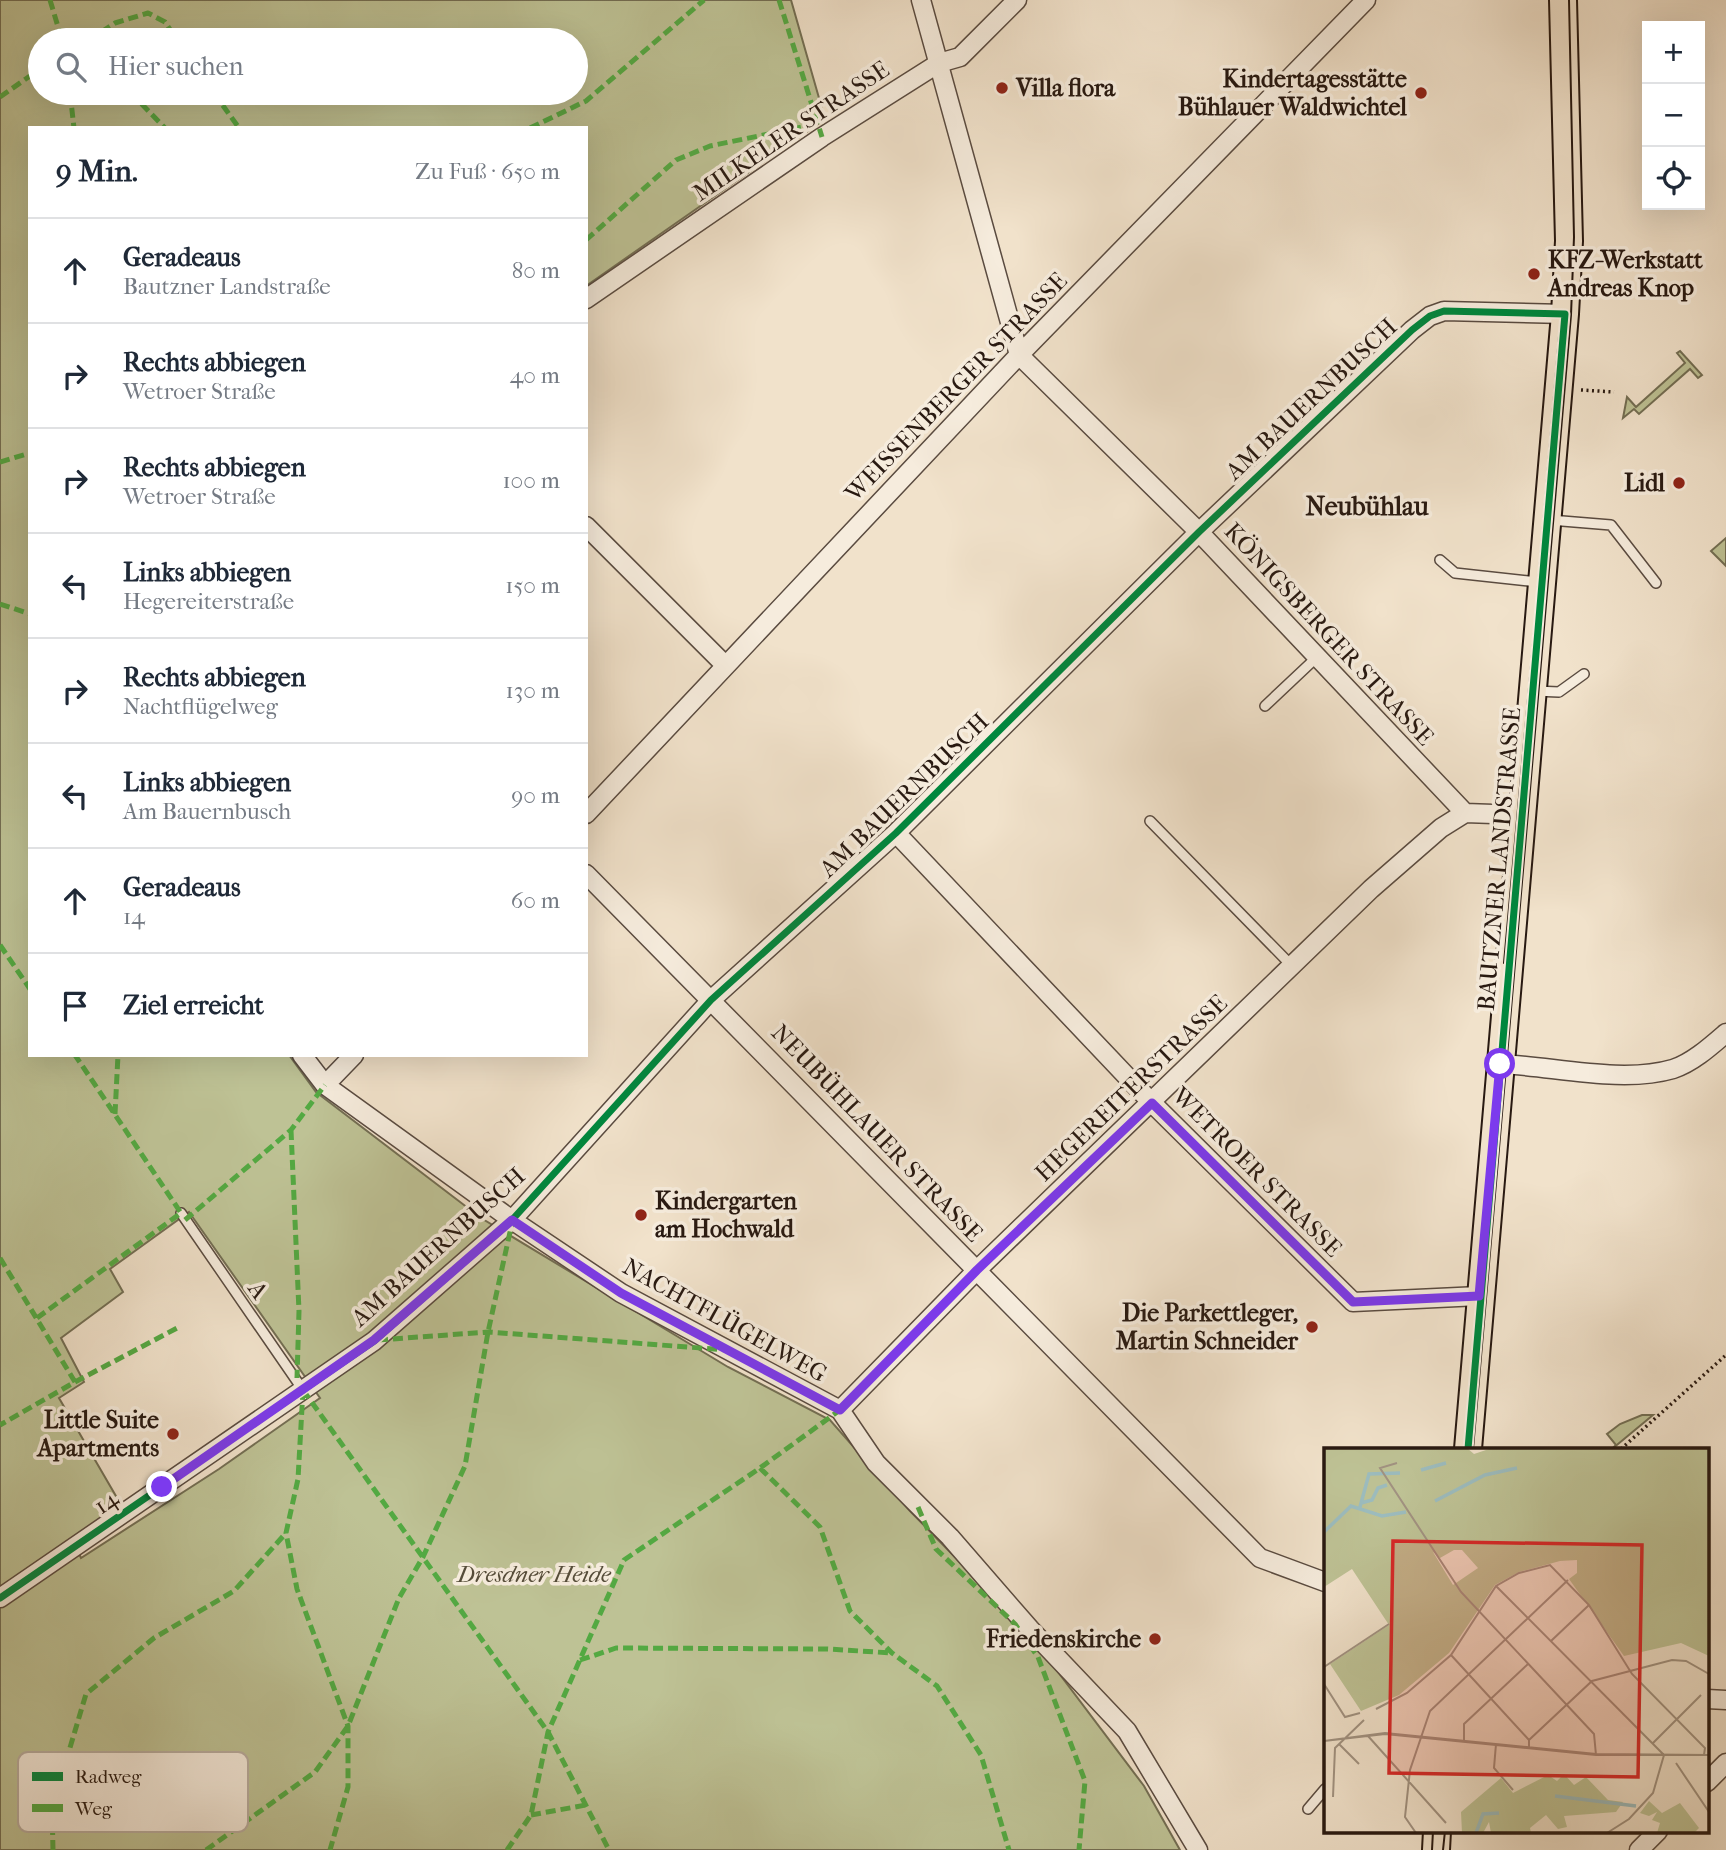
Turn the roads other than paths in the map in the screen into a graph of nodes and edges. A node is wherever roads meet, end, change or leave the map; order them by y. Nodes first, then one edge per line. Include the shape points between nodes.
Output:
1 (921, 0) edge
2 (1017, 0) edge
3 (1366, 0) edge
4 (1563, 0) edge
5 (939, 62) junction
6 (588, 298) edge
7 (1565, 314) junction
8 (1020, 355) junction
9 (1548, 520) junction
10 (588, 528) edge
11 (1199, 532) junction
12 (1440, 560) dead end
13 (1542, 582) junction
14 (1656, 583) dead end
15 (1317, 657) junction
16 (724, 664) junction
17 (1584, 674) dead end
18 (1533, 691) junction
19 (1265, 706) dead end
20 (588, 812) edge
21 (1465, 813) junction
22 (1522, 815) junction
23 (1150, 821) dead end
24 (896, 833) junction
25 (588, 876) edge
26 (1292, 966) junction
27 (711, 1000) junction
28 (1726, 1033) edge
29 (304, 1057) edge
30 (352, 1057) edge
31 (1500, 1064) junction
32 (325, 1085) junction
33 (1152, 1103) junction
34 (181, 1213) dead end
35 (512, 1220) junction
36 (977, 1270) junction
37 (1479, 1296) junction
38 (303, 1390) junction
39 (840, 1410) junction
40 (1468, 1448) edge
41 (1324, 1582) edge
42 (0, 1598) edge
43 (1708, 1699) edge
44 (1726, 1700) edge
45 (1726, 1763) edge
46 (1708, 1782) edge
47 (1324, 1790) edge
48 (1308, 1809) dead end
49 (1437, 1832) edge
50 (1657, 1832) edge
51 (1198, 1850) edge
52 (1436, 1850) edge
53 (1639, 1850) edge

1 - 5 street, KÖNIGSBERGER STRASSE
2 - 5 street, MILKELER STRASSE via 960,57
3 - 8 street, WEISSENBERGER STRASSE
4 - 7 main road, BAUTZNER LANDSTRASSE via 1569,241
5 - 6 street, MILKELER STRASSE
5 - 8 street, KÖNIGSBERGER STRASSE
7 - 9 main road, BAUTZNER LANDSTRASSE
7 - 11 street, AM BAUERNBUSCH via 1444,311 1430,316
8 - 11 street, KÖNIGSBERGER STRASSE
8 - 16 street, WEISSENBERGER STRASSE
9 - 13 main road, BAUTZNER LANDSTRASSE
9 - 14 lane via 1611,525
10 - 16 street
11 - 15 street, KÖNIGSBERGER STRASSE
11 - 24 street, AM BAUERNBUSCH
12 - 13 lane via 1455,573
13 - 18 main road, BAUTZNER LANDSTRASSE
15 - 19 lane
15 - 21 street, KÖNIGSBERGER STRASSE
16 - 20 street, WEISSENBERGER STRASSE
17 - 18 lane via 1559,692
18 - 22 main road, BAUTZNER LANDSTRASSE
21 - 22 street
21 - 26 street, HEGEREITERSTRASSE via 1381,880
22 - 31 main road, BAUTZNER LANDSTRASSE
23 - 26 lane
24 - 27 street, AM BAUERNBUSCH
24 - 33 street, WETROER STRASSE
25 - 27 street, NEUBÜHLAUER STRASSE
26 - 33 street, HEGEREITERSTRASSE
27 - 35 street, AM BAUERNBUSCH
27 - 36 street, NEUBÜHLAUER STRASSE
28 - 31 street via 1675,1069 1661,1071 1624,1074
29 - 32 street, NACHTFLÜGELWEG
30 - 32 street
31 - 37 main road, BAUTZNER LANDSTRASSE
32 - 35 street, NACHTFLÜGELWEG
33 - 36 street, HEGEREITERSTRASSE
33 - 37 street, WETROER STRASSE via 1353,1302
34 - 38 lane, A
35 - 38 street, AM BAUERNBUSCH via 374,1340
35 - 39 street, NACHTFLÜGELWEG via 621,1293
36 - 39 street, HEGEREITERSTRASSE
36 - 41 street, NEUBÜHLAUER STRASSE via 1260,1558
37 - 40 main road, BAUTZNER LANDSTRASSE
38 - 42 street, 14
39 - 51 street, NACHTFLÜGELWEG via 876,1463 1127,1731
43 - 44 street
45 - 46 street
47 - 48 lane
49 - 52 main road
50 - 53 street

